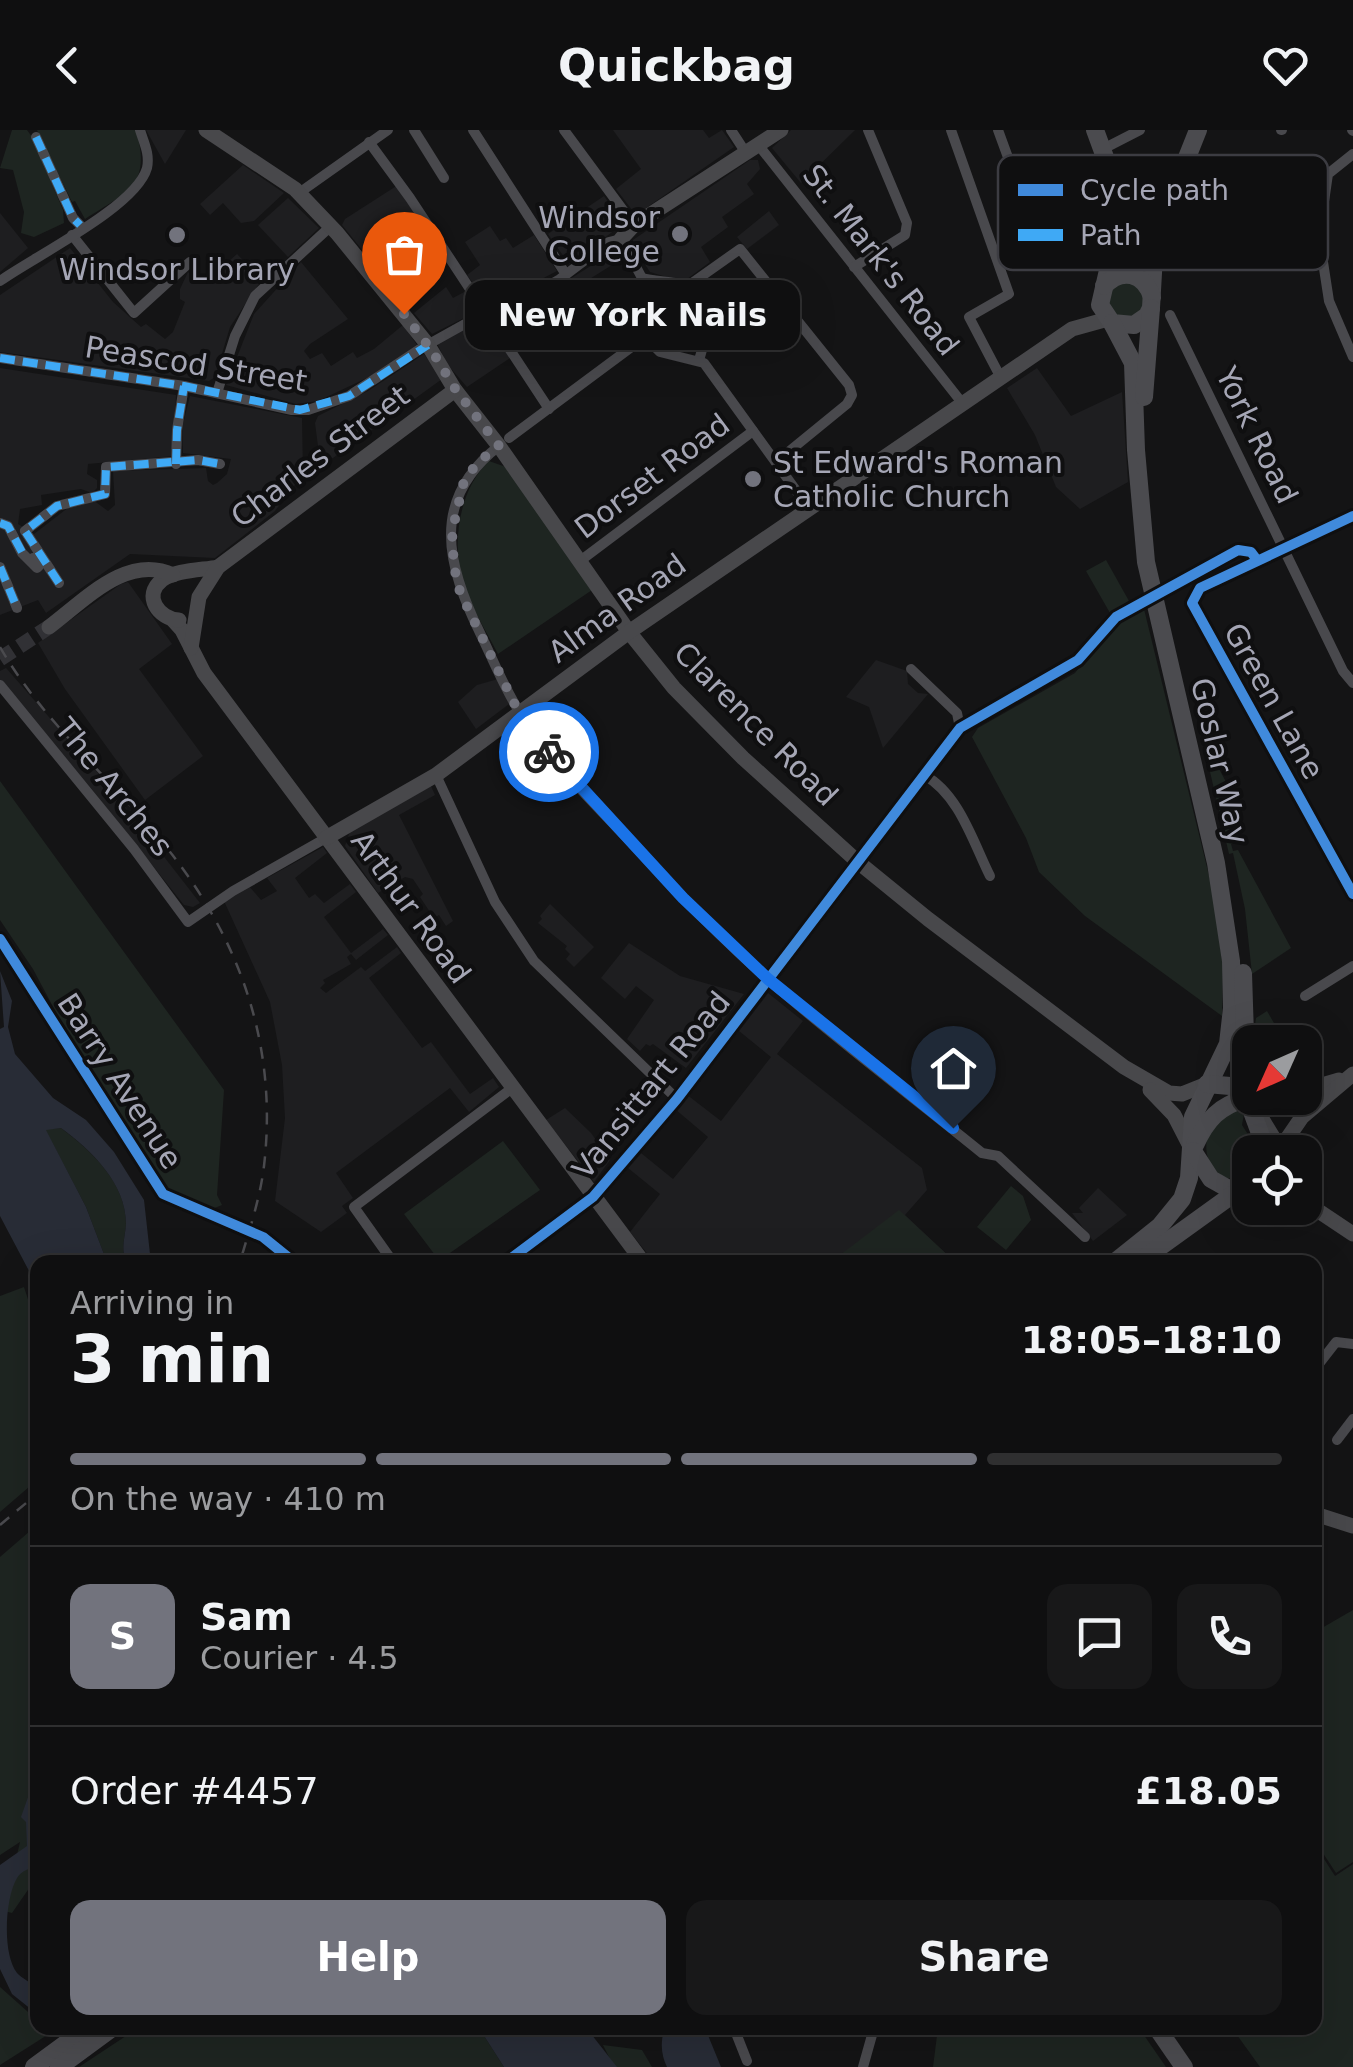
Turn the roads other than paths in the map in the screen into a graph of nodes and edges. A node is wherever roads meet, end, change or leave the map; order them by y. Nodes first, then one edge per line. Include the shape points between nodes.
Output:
1 (140, 130) edge
2 (206, 130) edge
3 (388, 130) edge
4 (414, 130) edge
5 (473, 130) edge
6 (564, 130) edge
7 (731, 130) edge
8 (782, 130) edge
9 (868, 130) edge
10 (951, 130) edge
11 (998, 130) edge
12 (1095, 130) edge
13 (1140, 130) edge
14 (1198, 130) edge
15 (36, 137) dead end
16 (370, 142) junction
17 (1102, 148) junction
18 (753, 150) junction
19 (1353, 154) edge
20 (1007, 155) edge
21 (1104, 155) edge
22 (1188, 155) edge
23 (1328, 174) edge
24 (444, 178) dead end
25 (299, 193) junction
26 (634, 225) junction
27 (331, 226) junction
28 (76, 230) junction
29 (621, 239) junction
30 (190, 262) dead end
31 (998, 263) edge
32 (854, 267) junction
33 (1001, 270) edge
34 (1107, 270) edge
35 (1154, 270) edge
36 (1324, 270) edge
37 (565, 272) junction
38 (642, 278) junction
39 (0, 281) edge
40 (686, 288) junction
41 (1102, 291) junction
42 (1152, 302) junction
43 (486, 314) junction
44 (1170, 316) dead end
45 (1110, 320) junction
46 (1072, 328) junction
47 (645, 336) junction
48 (428, 345) junction
49 (1353, 357) edge
50 (0, 358) edge
51 (699, 360) junction
52 (1001, 378) junction
53 (184, 386) junction
54 (456, 390) junction
55 (217, 393) junction
56 (963, 404) junction
57 (549, 409) junction
58 (754, 431) junction
59 (504, 442) junction
60 (776, 462) junction
61 (176, 464) junction
62 (220, 464) dead end
63 (808, 507) junction
64 (1353, 516) edge
65 (0, 524) edge
66 (1284, 548) junction
67 (27, 550) junction
68 (580, 561) junction
69 (0, 566) edge
70 (218, 567) junction
71 (126, 574) junction
72 (176, 575) junction
73 (59, 583) dead end
74 (154, 594) junction
75 (197, 603) junction
76 (17, 608) dead end
77 (173, 620) junction
78 (49, 627) tunnel mouth
79 (629, 632) junction
80 (191, 648) junction
81 (911, 669) dead end
82 (1353, 683) edge
83 (0, 685) edge
84 (519, 713) junction
85 (924, 774) junction
86 (436, 775) junction
87 (314, 822) junction
88 (346, 826) junction
89 (326, 838) junction
90 (337, 852) junction
91 (858, 862) junction
92 (990, 876) dead end
93 (1353, 894) edge
94 (188, 922) joint
95 (0, 939) edge
96 (1353, 966) edge
97 (768, 979) junction
98 (1305, 996) dead end
99 (1246, 1025) edge
100 (1124, 1067) junction
101 (1353, 1074) edge
102 (1208, 1084) junction
103 (1322, 1084) edge
104 (1232, 1086) edge
105 (512, 1089) junction
106 (676, 1098) junction
107 (1232, 1099) edge
108 (1289, 1135) edge
109 (1192, 1150) junction
110 (1232, 1186) edge
111 (593, 1196) junction
112 (1232, 1199) edge
113 (1322, 1206) edge
114 (1322, 1213) edge
115 (222, 1220) dead end
116 (1197, 1222) junction
117 (1154, 1230) junction
118 (1349, 1231) edge
119 (1086, 1237) dead end
120 (268, 1242) dead end
121 (285, 1255) edge
122 (388, 1255) edge
123 (515, 1255) edge
124 (638, 1255) edge
125 (1110, 1255) edge
126 (1124, 1255) edge
127 (1149, 1255) edge
128 (1162, 1255) edge
129 (1353, 1344) edge
130 (1322, 1361) edge
131 (1353, 1420) edge
132 (1337, 1440) dead end
133 (1322, 1516) edge
134 (1353, 1526) edge
135 (77, 2035) edge
136 (102, 2035) edge
137 (737, 2035) edge
138 (872, 2035) edge
139 (1162, 2035) edge
140 (746, 2061) dead end
141 (34, 2067) edge
142 (59, 2067) edge
143 (862, 2067) edge
144 (1184, 2067) edge

1 - 28 street via 148,154 140,182 114,208
2 - 25 street, Clarence Road
3 - 16 street
4 - 24 street
5 - 37 street
6 - 26 street
7 - 18 street, St. Mark's Road
8 - 18 street
9 - 32 street via 908,223 904,235
10 - 31 street
11 - 20 street
12 - 17 main road
13 - 17 street
14 - 22 main road, Goslar Way
15 - 28 street
16 - 25 street
16 - 43 street
17 - 21 main road
18 - 26 street
18 - 32 street, St. Mark's Road
19 - 23 street
25 - 27 street, Clarence Road
26 - 29 street
27 - 48 street, Clarence Road
27 - 55 street via 256,296
28 - 30 street via 134,314
28 - 39 street
29 - 37 street, Peascod Street
29 - 38 street
32 - 56 street, St. Mark's Road
33 - 52 street via 1009,294 968,317
34 - 41 main road
35 - 42 main road, Goslar Way
36 - 49 street via 1329,301
37 - 43 street, Peascod Street via 506,310
38 - 40 street
38 - 47 street via 638,315
40 - 51 street via 706,318
40 - 60 street via 740,249 849,384 847,404
41 - 42 main road via 1117,276 1133,275 1148,286
41 - 45 main road via 1102,311
41 - 46 street, Alma Road
42 - 45 main road via 1134,325
42 - 99 main road, Goslar Way via 1144,406 1154,537 1234,904
43 - 48 street, Peascod Street
43 - 57 street
44 - 66 street, York Road
45 - 46 street, Alma Road
45 - 102 main road, Goslar Way via 1132,364 1146,562 1225,911 1231,1034
46 - 52 street, Alma Road
47 - 51 street via 660,352
47 - 57 street
48 - 54 street, Clarence Road
48 - 55 street, Peascod Street via 349,396 308,410
50 - 53 street, Peascod Street
51 - 58 street
52 - 56 street, Alma Road
53 - 55 street, Peascod Street
53 - 61 street
54 - 59 street, Clarence Road
54 - 70 street, Charles Street
56 - 63 street, Alma Road
57 - 59 street
58 - 60 street
58 - 68 street, Dorset Road
59 - 68 street, Clarence Road
59 - 84 street via 464,481 452,546 460,592
60 - 63 street
61 - 62 street
61 - 67 street via 106,467 106,494 57,506 25,532
63 - 79 street, Alma Road
64 - 66 street, Green Lane
65 - 67 street
66 - 82 street, York Road
66 - 93 street, Green Lane via 1200,588 1194,609
67 - 73 street
68 - 79 street, Clarence Road
69 - 76 street
70 - 72 street, Charles Street
70 - 75 street, Charles Street
71 - 72 street, Charles Street via 151,568
71 - 74 street
71 - 78 street
72 - 74 street via 161,581
72 - 75 street via 194,584
74 - 77 street via 156,609
75 - 77 street via 186,618
75 - 80 street
77 - 80 street, Arthur Road
79 - 84 street, Alma Road
79 - 91 street, Clarence Road via 674,688
80 - 87 street, Arthur Road
81 - 85 street, Vansittart Road via 960,721
83 - 94 street, The Arches
84 - 86 street, Alma Road
84 - 97 street via 683,898
85 - 91 street, Vansittart Road
85 - 92 street via 957,809
86 - 88 street, Alma Road
86 - 106 street via 496,902 534,961
87 - 88 street
87 - 89 street, Arthur Road
88 - 89 street, Alma Road
88 - 90 street
89 - 90 street, Arthur Road
89 - 94 street, Alma Road
90 - 105 street, Arthur Road
91 - 97 street, Vansittart Road
91 - 100 street, Clarence Road
95 - 115 street, Barry Avenue via 162,1194
96 - 98 street
97 - 106 street, Vansittart Road
97 - 119 street via 982,1152 998,1156
100 - 102 street, Clarence Road via 1169,1093
100 - 109 street, Clarence Road via 1169,1108
101 - 103 street
101 - 108 street
102 - 104 main road
102 - 109 main road, Goslar Way via 1193,1117
105 - 111 street, Arthur Road
105 - 122 street via 354,1208
106 - 111 street, Vansittart Road
107 - 109 main road via 1213,1114
109 - 110 main road, Clarence Road via 1212,1180
109 - 117 main road, Goslar Way via 1182,1199
111 - 123 street, Vansittart Road
111 - 124 street, Arthur Road
112 - 116 main road
113 - 118 street
114 - 118 street
116 - 127 main road
116 - 128 main road
117 - 125 main road
117 - 126 main road
120 - 121 street
129 - 130 street via 1336,1342
131 - 132 street
133 - 134 street
135 - 141 main road
136 - 142 main road
137 - 140 street
138 - 143 street
139 - 144 main road

